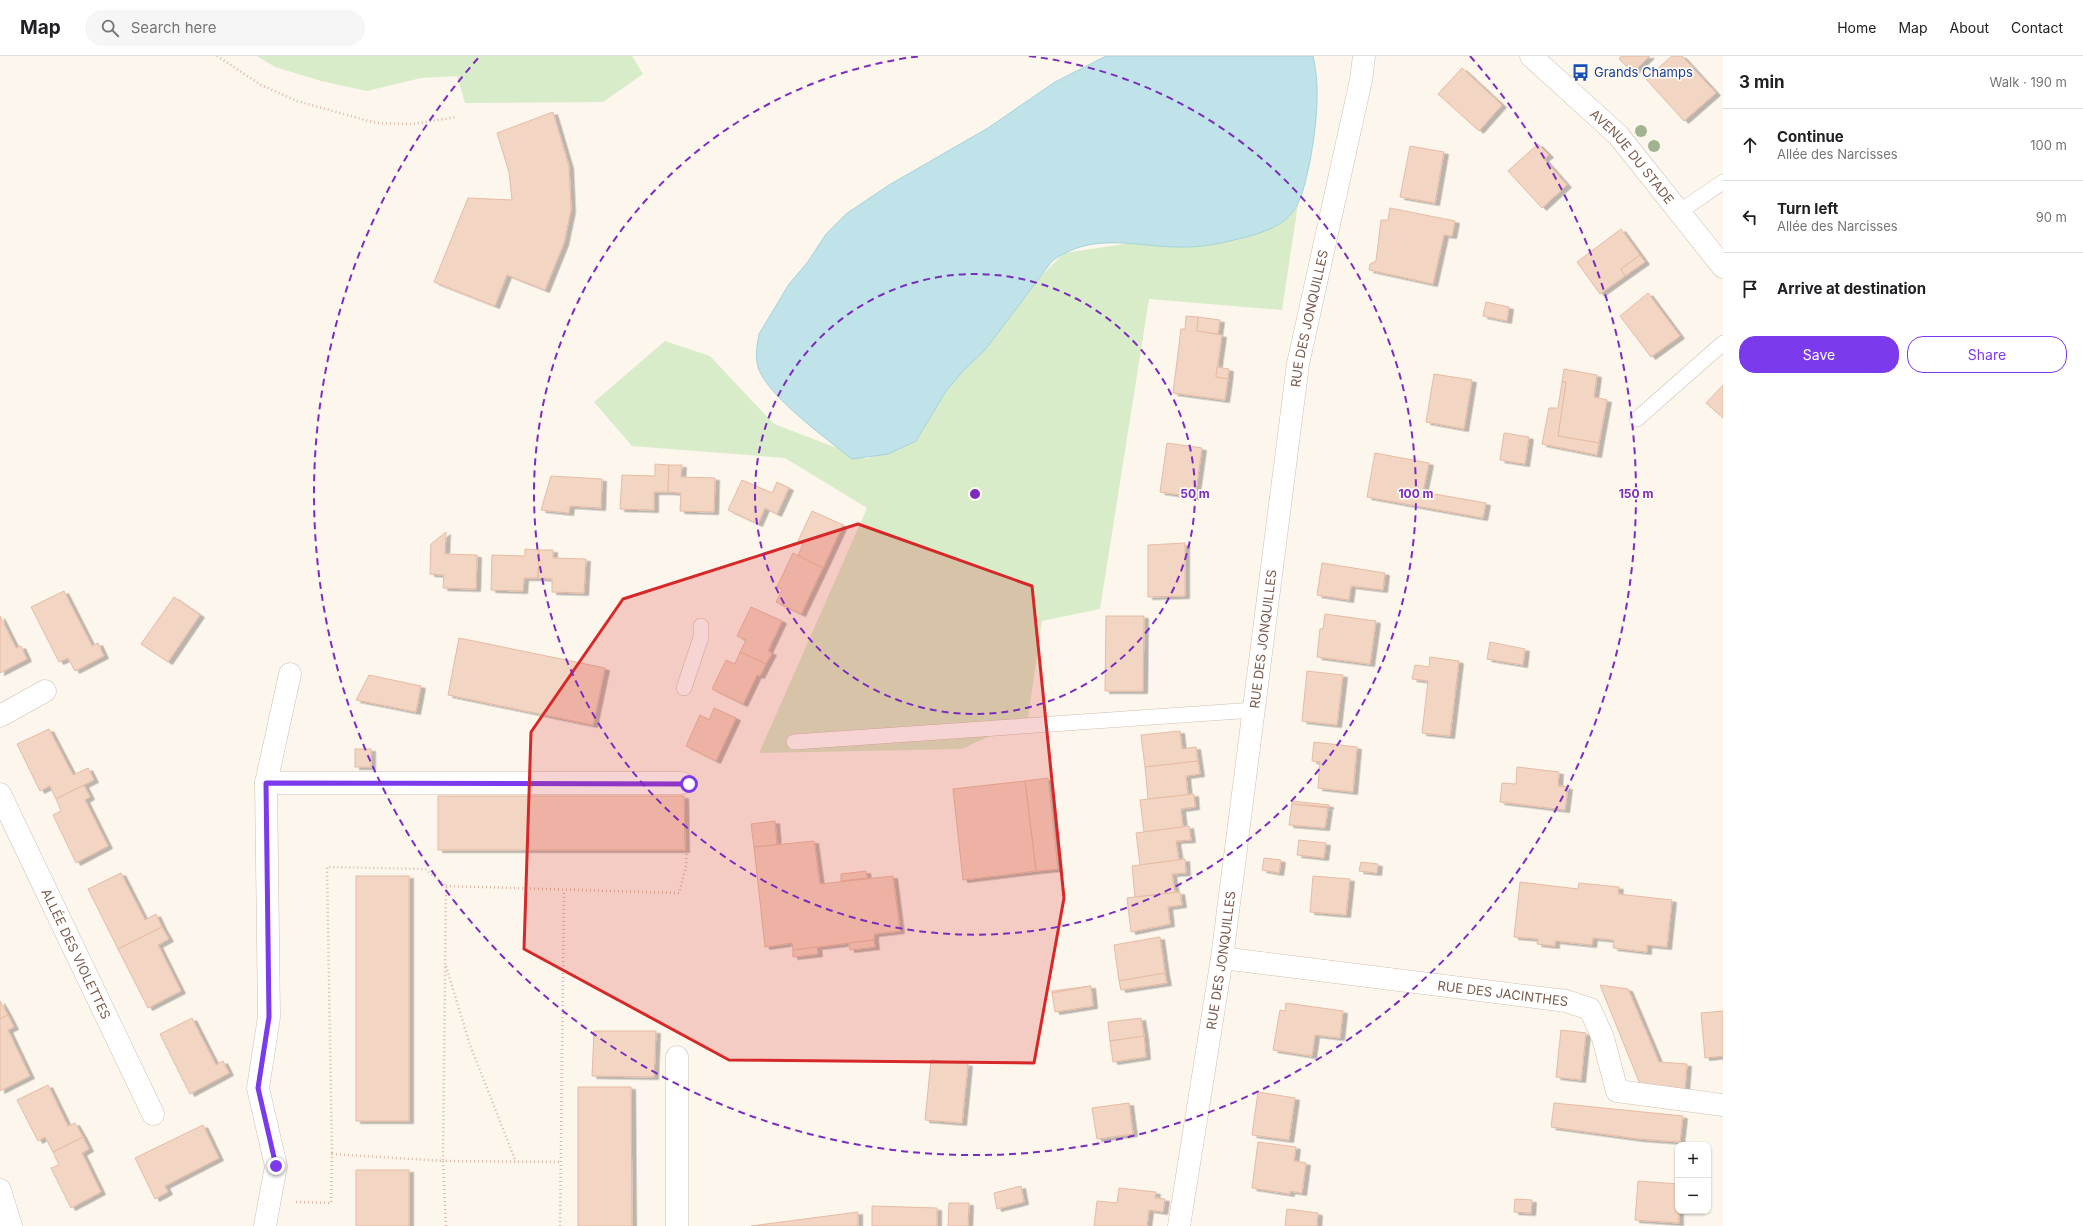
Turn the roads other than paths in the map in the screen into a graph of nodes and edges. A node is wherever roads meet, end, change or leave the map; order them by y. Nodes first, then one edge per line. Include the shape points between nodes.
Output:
1 (1364, 56) edge
2 (1376, 56) edge
3 (1531, 56) edge
4 (1361, 80) junction
5 (1723, 182) edge
6 (1679, 212) junction
7 (1723, 267) edge
8 (1723, 343) edge
9 (1637, 419) dead end
10 (701, 626) dead end
11 (290, 674) dead end
12 (684, 688) dead end
13 (45, 691) dead end
14 (1254, 710) junction
15 (0, 716) edge
16 (794, 742) dead end
17 (266, 783) junction
18 (682, 783) road end
19 (0, 794) edge
20 (1222, 958) junction
21 (677, 1057) dead end
22 (1723, 1105) edge
23 (153, 1114) dead end
24 (0, 1190) edge
25 (10, 1226) edge
26 (265, 1226) edge
27 (677, 1226) edge
28 (1179, 1226) edge

1 - 4 street, RUE DES JONQUILLES
2 - 4 street
3 - 6 street, AVENUE DU STADE via 1618,135
4 - 14 street, RUE DES JONQUILLES via 1298,364
5 - 6 lane
6 - 7 street, AVENUE DU STADE
8 - 9 lane
10 - 12 lane via 702,637
11 - 17 street
13 - 15 street
14 - 16 lane
14 - 20 street, RUE DES JONQUILLES
17 - 18 street
17 - 26 street via 269,1017 258,1088 276,1166
19 - 23 street, ALLÉE DES VIOLETTES
20 - 22 street, RUE DES JACINTHES via 1566,1001 1590,1009 1604,1038 1617,1091
20 - 28 street, RUE DES JONQUILLES
21 - 27 street
24 - 25 street

